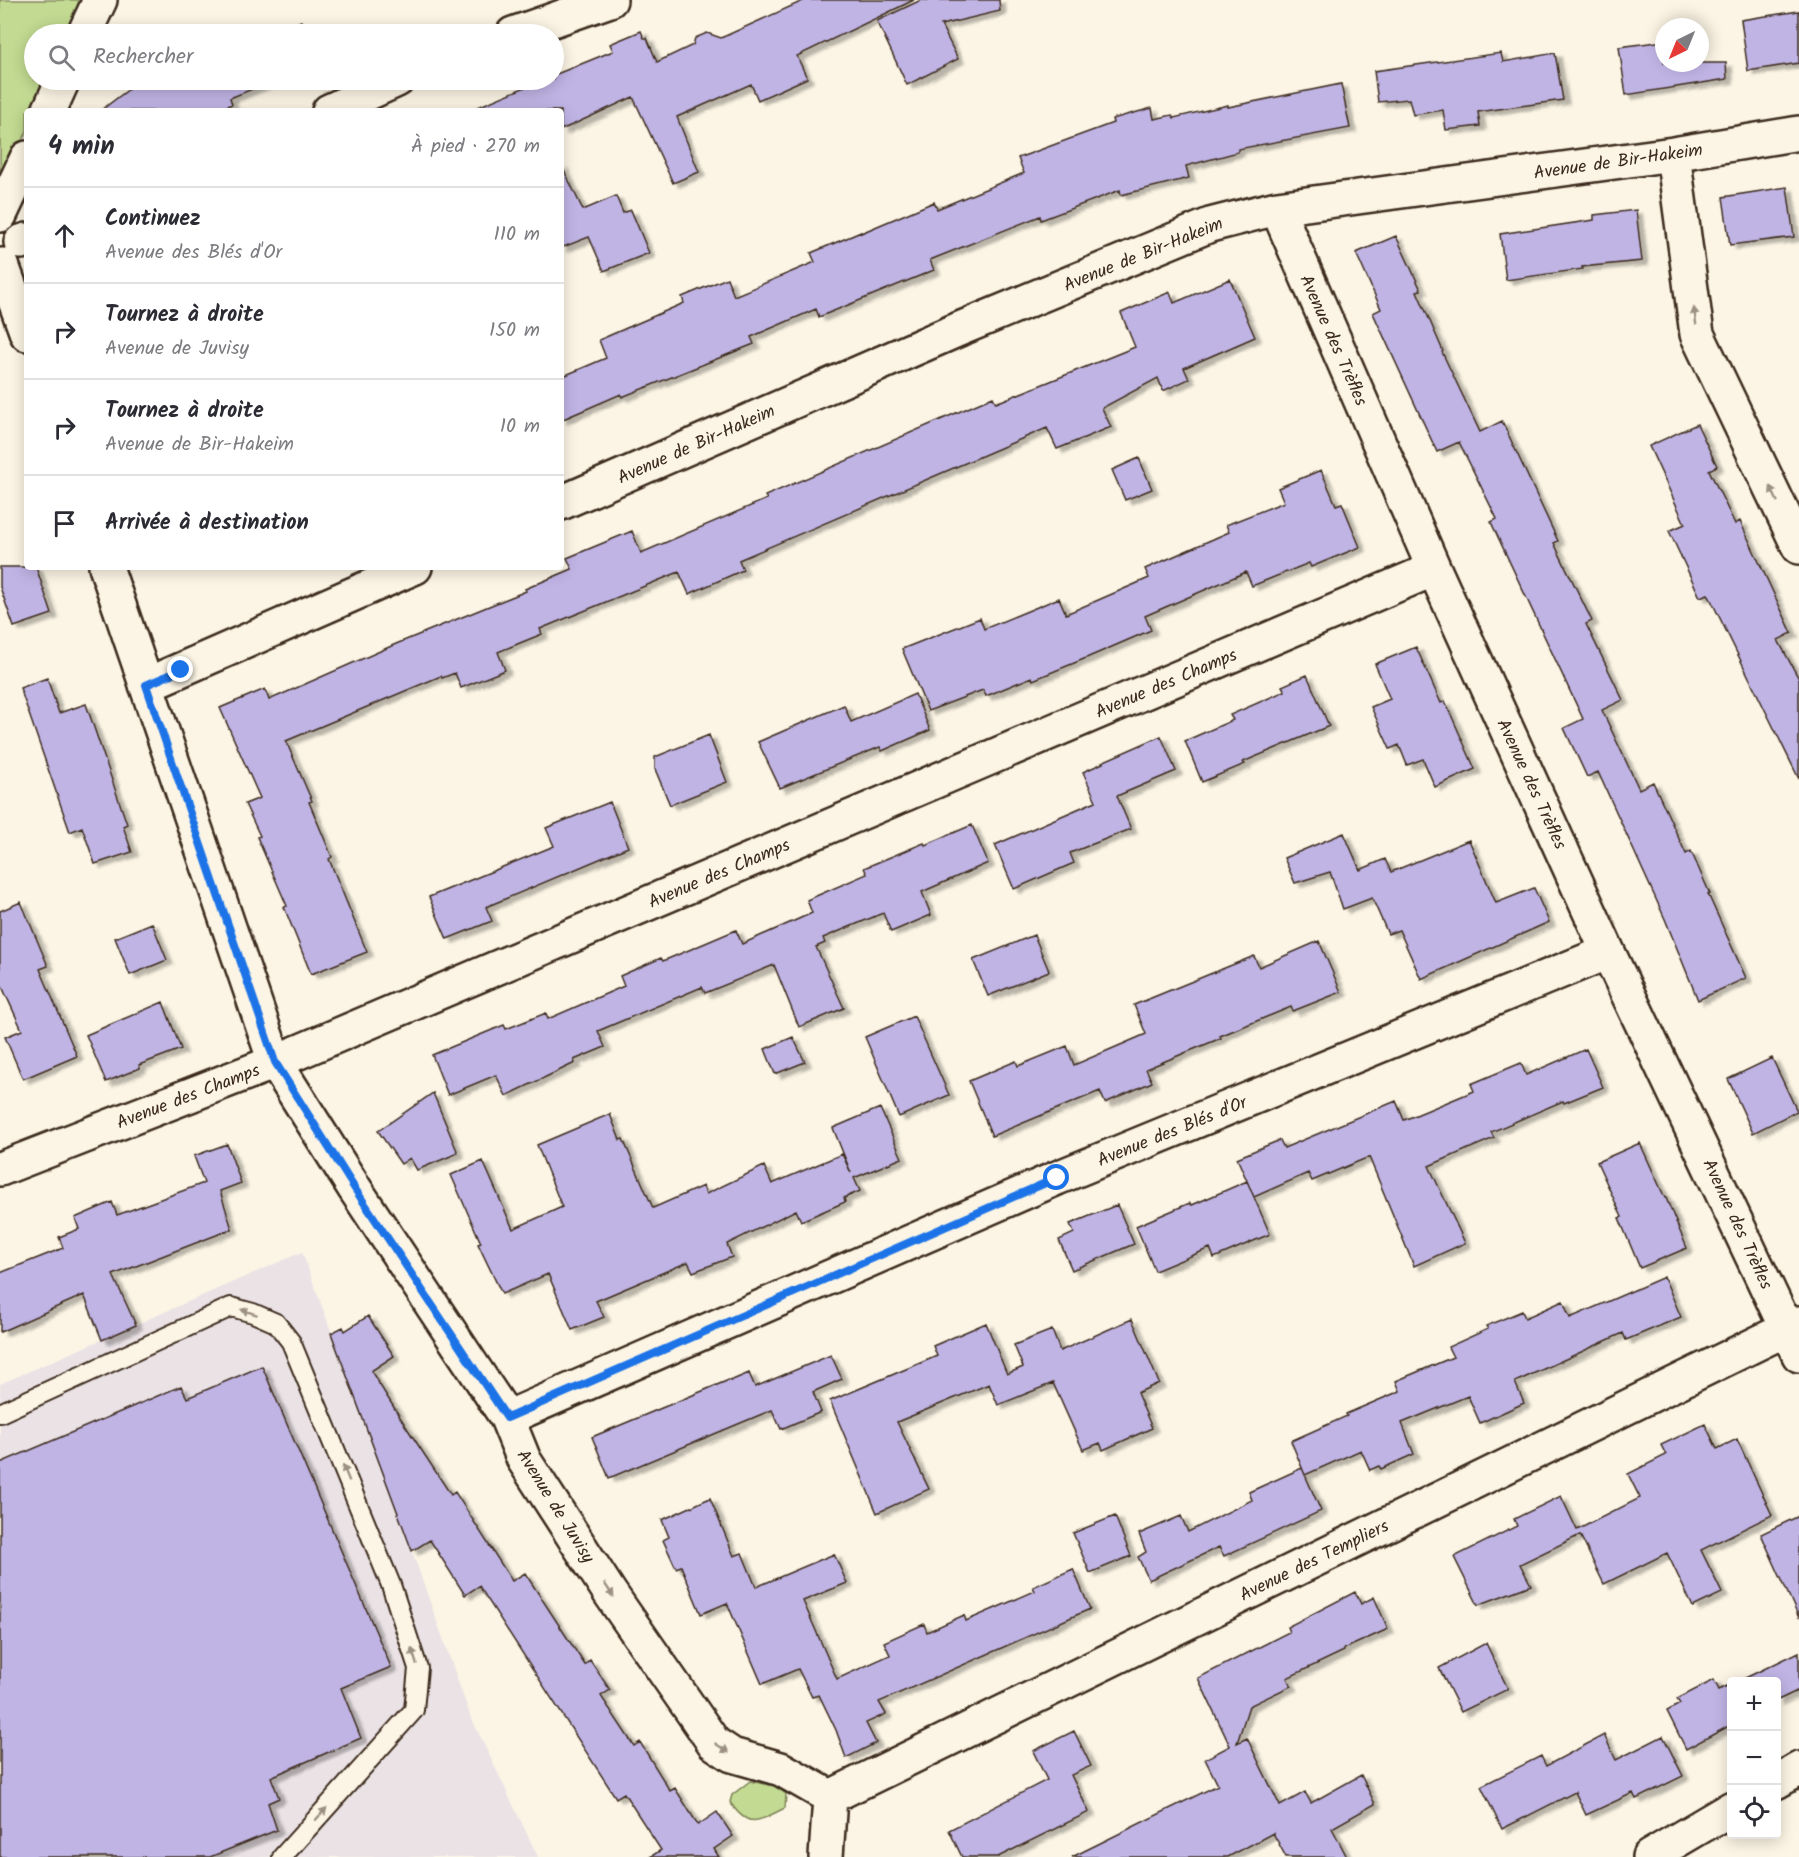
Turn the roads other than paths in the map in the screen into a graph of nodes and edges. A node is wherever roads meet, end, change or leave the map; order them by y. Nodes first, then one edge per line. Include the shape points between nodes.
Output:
1 (100, 0) edge
2 (610, 0) edge
3 (89, 24) edge
4 (542, 24) edge
5 (58, 90) edge
6 (375, 90) edge
7 (50, 108) edge
8 (336, 108) edge
9 (1799, 133) edge
10 (1673, 154) junction
11 (24, 171) edge
12 (1277, 208) junction
13 (8, 241) edge
14 (24, 319) edge
15 (564, 502) edge
16 (1799, 547) edge
17 (1434, 569) junction
18 (107, 570) edge
19 (409, 570) edge
20 (146, 685) junction
21 (1608, 951) junction
22 (275, 1062) junction
23 (1, 1167) edge
24 (1795, 1336) edge
25 (0, 1413) edge
26 (507, 1418) junction
27 (1799, 1769) edge
28 (1781, 1779) edge
29 (830, 1797) junction
30 (1727, 1810) edge
31 (282, 1857) edge
32 (826, 1857) edge
33 (1648, 1857) edge

1 - 3 street
2 - 4 street
5 - 7 street
6 - 8 street
9 - 10 street, Avenue de Bir-Hakeim
10 - 12 street, Avenue de Bir-Hakeim
16 -> 10 street via 1698,334
11 - 13 street
12 - 15 street, Avenue de Bir-Hakeim via 1210,225 957,330
12 - 17 street, Avenue des Trèfles
13 - 14 street
17 - 21 street, Avenue des Trèfles
17 - 22 street, Avenue des Champs
18 - 20 street, Avenue de Juvisy
19 - 20 street
20 - 22 street, Avenue de Juvisy
21 - 24 street, Avenue des Trèfles
21 - 26 street, Avenue des Blés d'Or via 1057,1178
22 - 23 street, Avenue des Champs
22 - 26 street, Avenue de Juvisy
24 - 29 street, Avenue des Templiers
31 -> 25 lane via 414,1710 418,1668 391,1585 291,1342 276,1323 231,1307
26 -> 29 street, Avenue de Juvisy via 530,1470 714,1743 732,1755 781,1769
27 - 28 street
29 - 32 street
30 - 33 street

